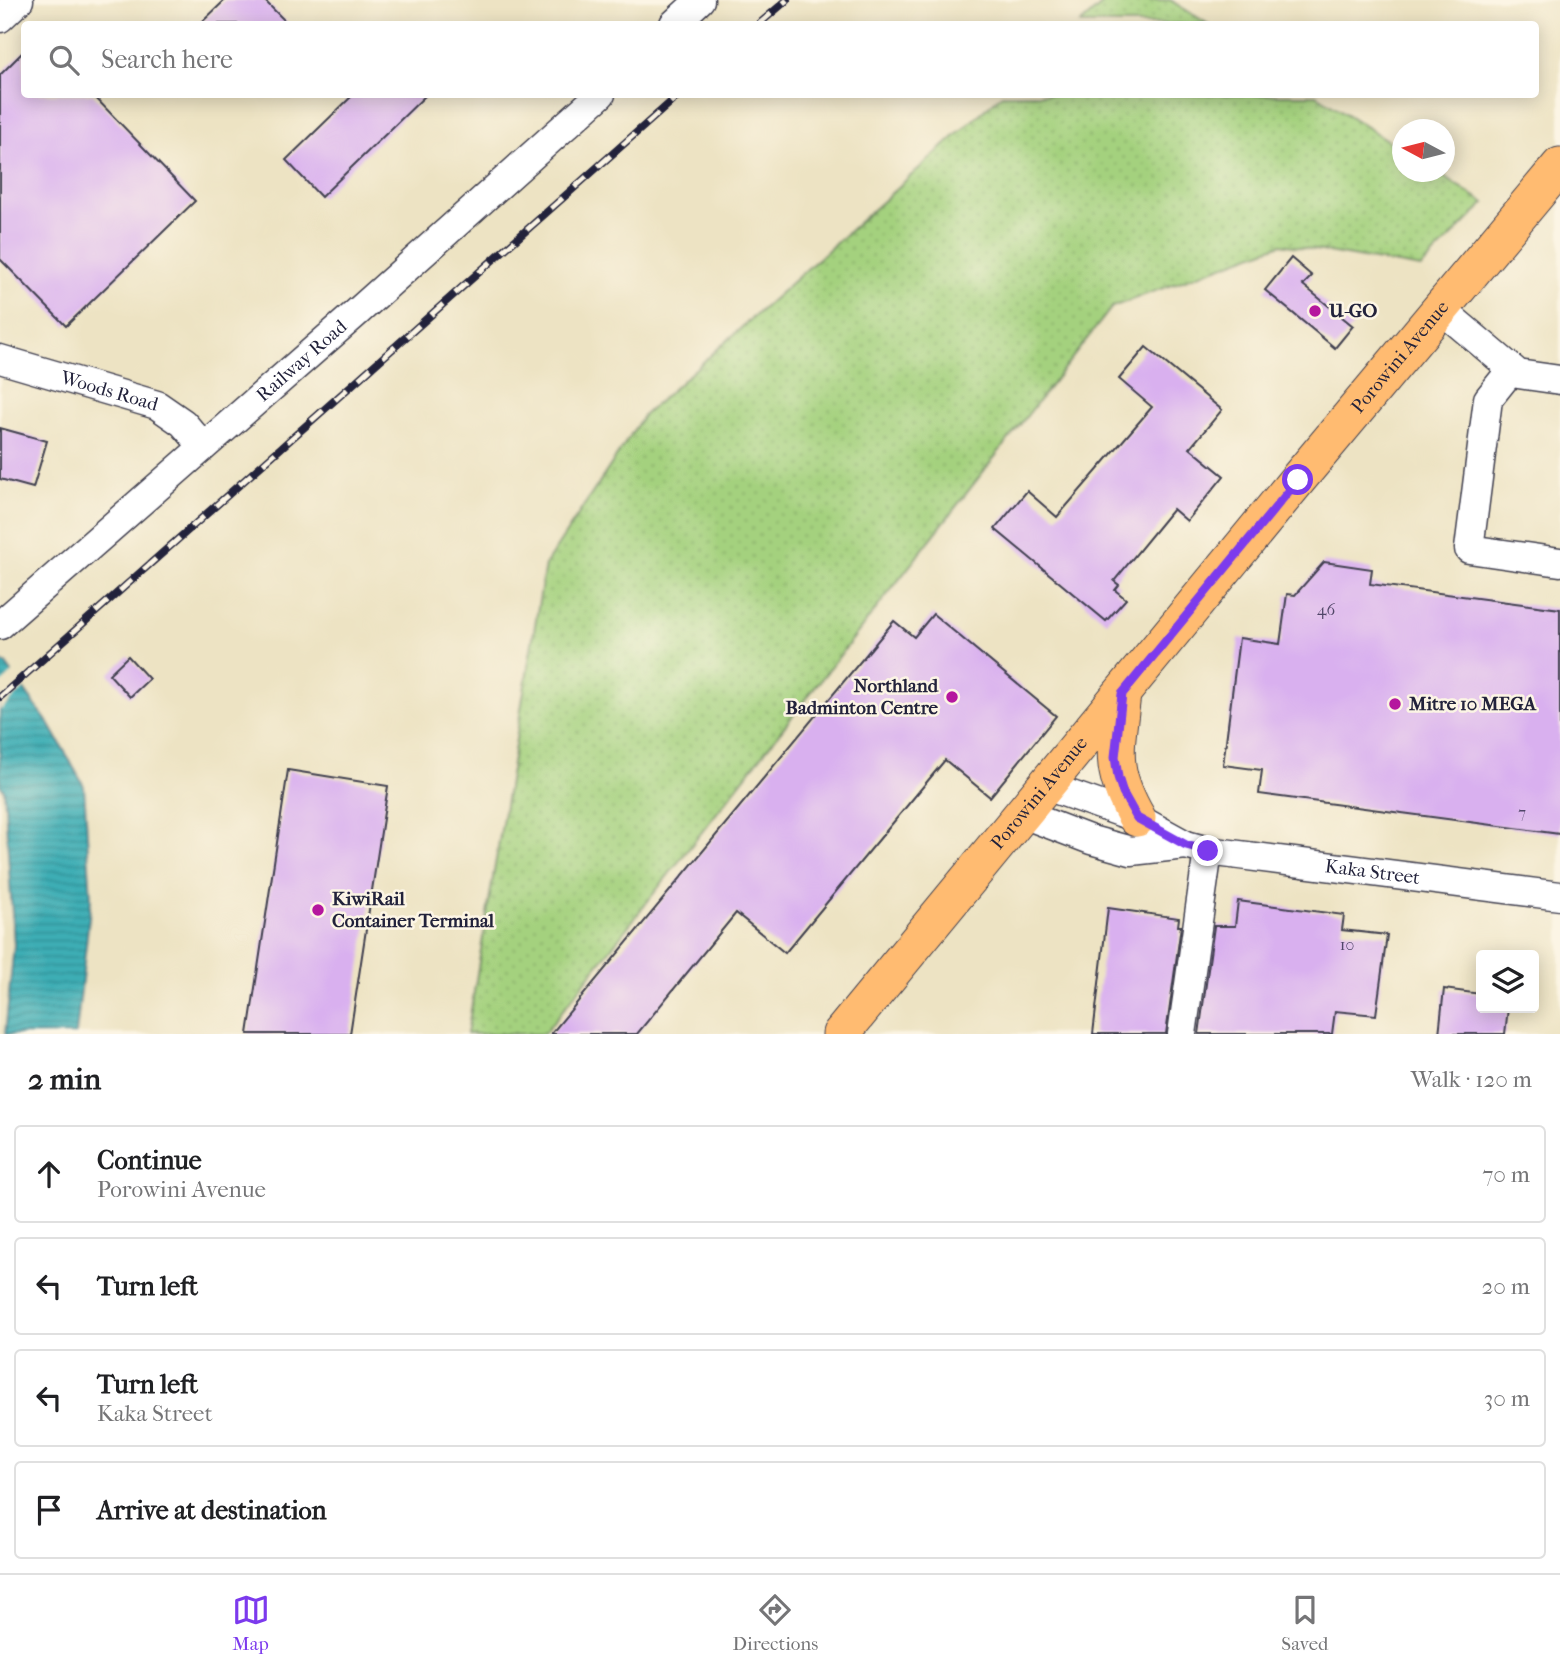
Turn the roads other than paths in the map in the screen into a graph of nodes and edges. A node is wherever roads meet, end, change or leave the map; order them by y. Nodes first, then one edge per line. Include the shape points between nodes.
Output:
1 (19, 0) edge
2 (700, 0) edge
3 (0, 18) edge
4 (677, 21) edge
5 (597, 98) edge
6 (1560, 166) edge
7 (1442, 310) junction
8 (0, 359) edge
9 (1512, 369) junction
10 (1560, 380) edge
11 (203, 446) junction
12 (1560, 562) edge
13 (0, 625) edge
14 (1122, 694) junction
15 (1046, 786) junction
16 (1023, 814) junction
17 (1137, 818) junction
18 (1197, 848) junction
19 (1560, 896) edge
20 (841, 1034) edge
21 (1182, 1034) edge

1 - 3 street
2 - 4 street
5 - 11 street, Railway Road
6 - 7 main road, Porowini Avenue
7 - 9 street
7 - 14 main road, Porowini Avenue
8 - 11 street, Woods Road via 157,405 183,423
9 - 10 street via 1518,374
9 - 12 street via 1488,399 1469,549
11 - 13 street, Railway Road
14 - 15 main road, Porowini Avenue
14 - 17 main road via 1115,757 1123,793
15 - 16 main road, Porowini Avenue
15 - 17 street, Kaka Street
16 - 18 street, Kaka Street via 1130,851
16 - 20 main road, Porowini Avenue
17 - 18 street, Kaka Street
18 - 19 street, Kaka Street
18 - 21 street

